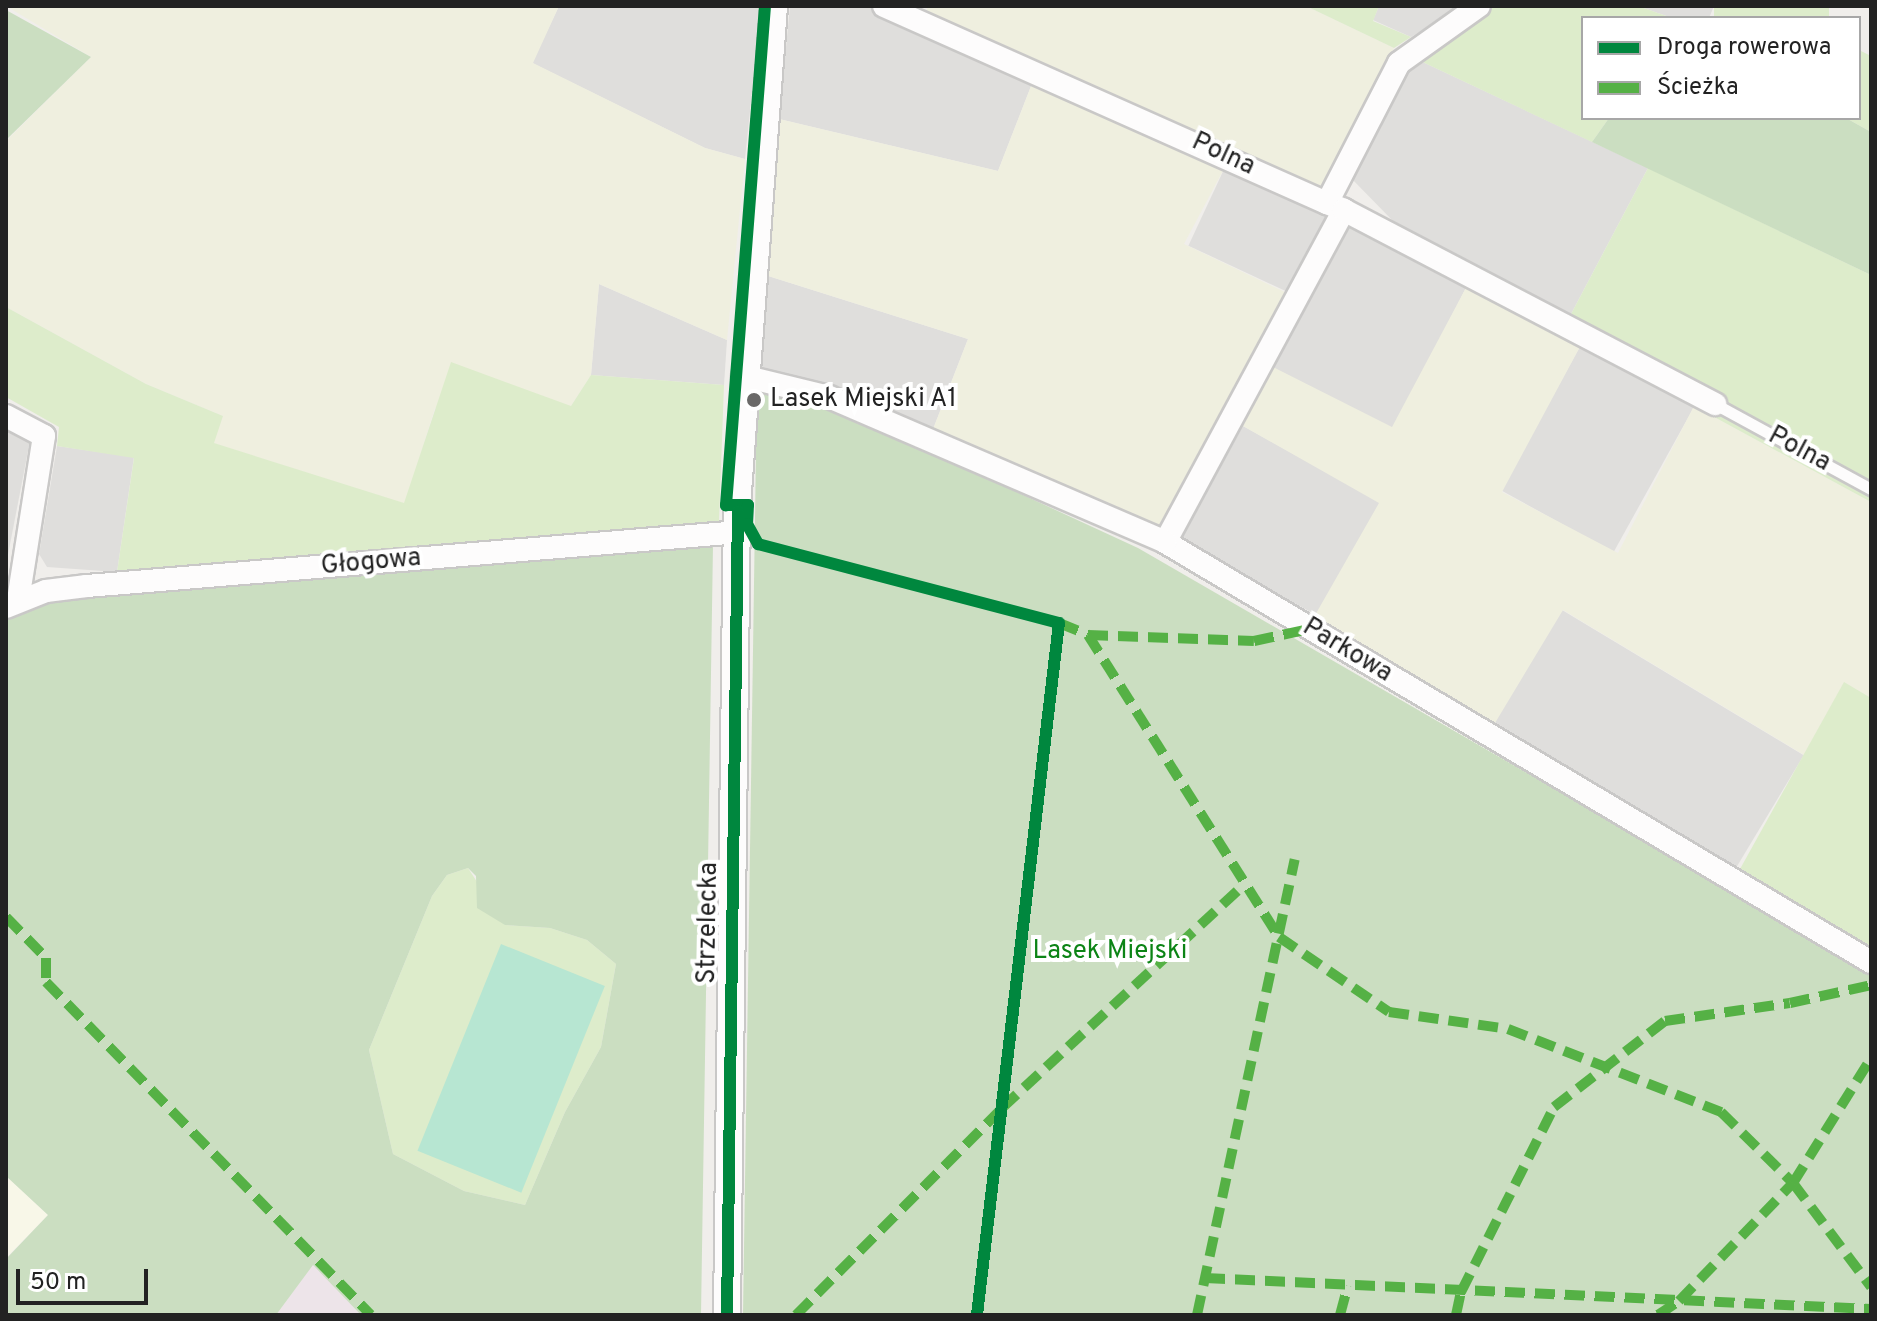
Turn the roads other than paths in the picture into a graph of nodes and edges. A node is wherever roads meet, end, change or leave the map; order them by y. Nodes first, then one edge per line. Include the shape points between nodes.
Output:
1 (774, 6) edge
2 (884, 6) edge
3 (1479, 6) edge
4 (1336, 206) junction
5 (743, 376) junction
6 (1715, 404) joint
7 (6, 416) edge
8 (1871, 489) edge
9 (739, 532) junction
10 (1165, 542) junction
11 (12, 604) edge
12 (1871, 962) edge
13 (727, 1315) edge

1 - 5 street, Strzelecka
2 - 4 street, Polna
3 - 4 street via 1399,63
4 - 6 street, Polna
4 - 10 street
5 - 9 street, Strzelecka
5 - 10 street, Parkowa via 829,397
6 - 8 lane, Polna
7 - 11 street via 44,436
9 - 11 street, Głogowa via 87,586
9 - 13 street, Strzelecka
10 - 12 street, Parkowa

